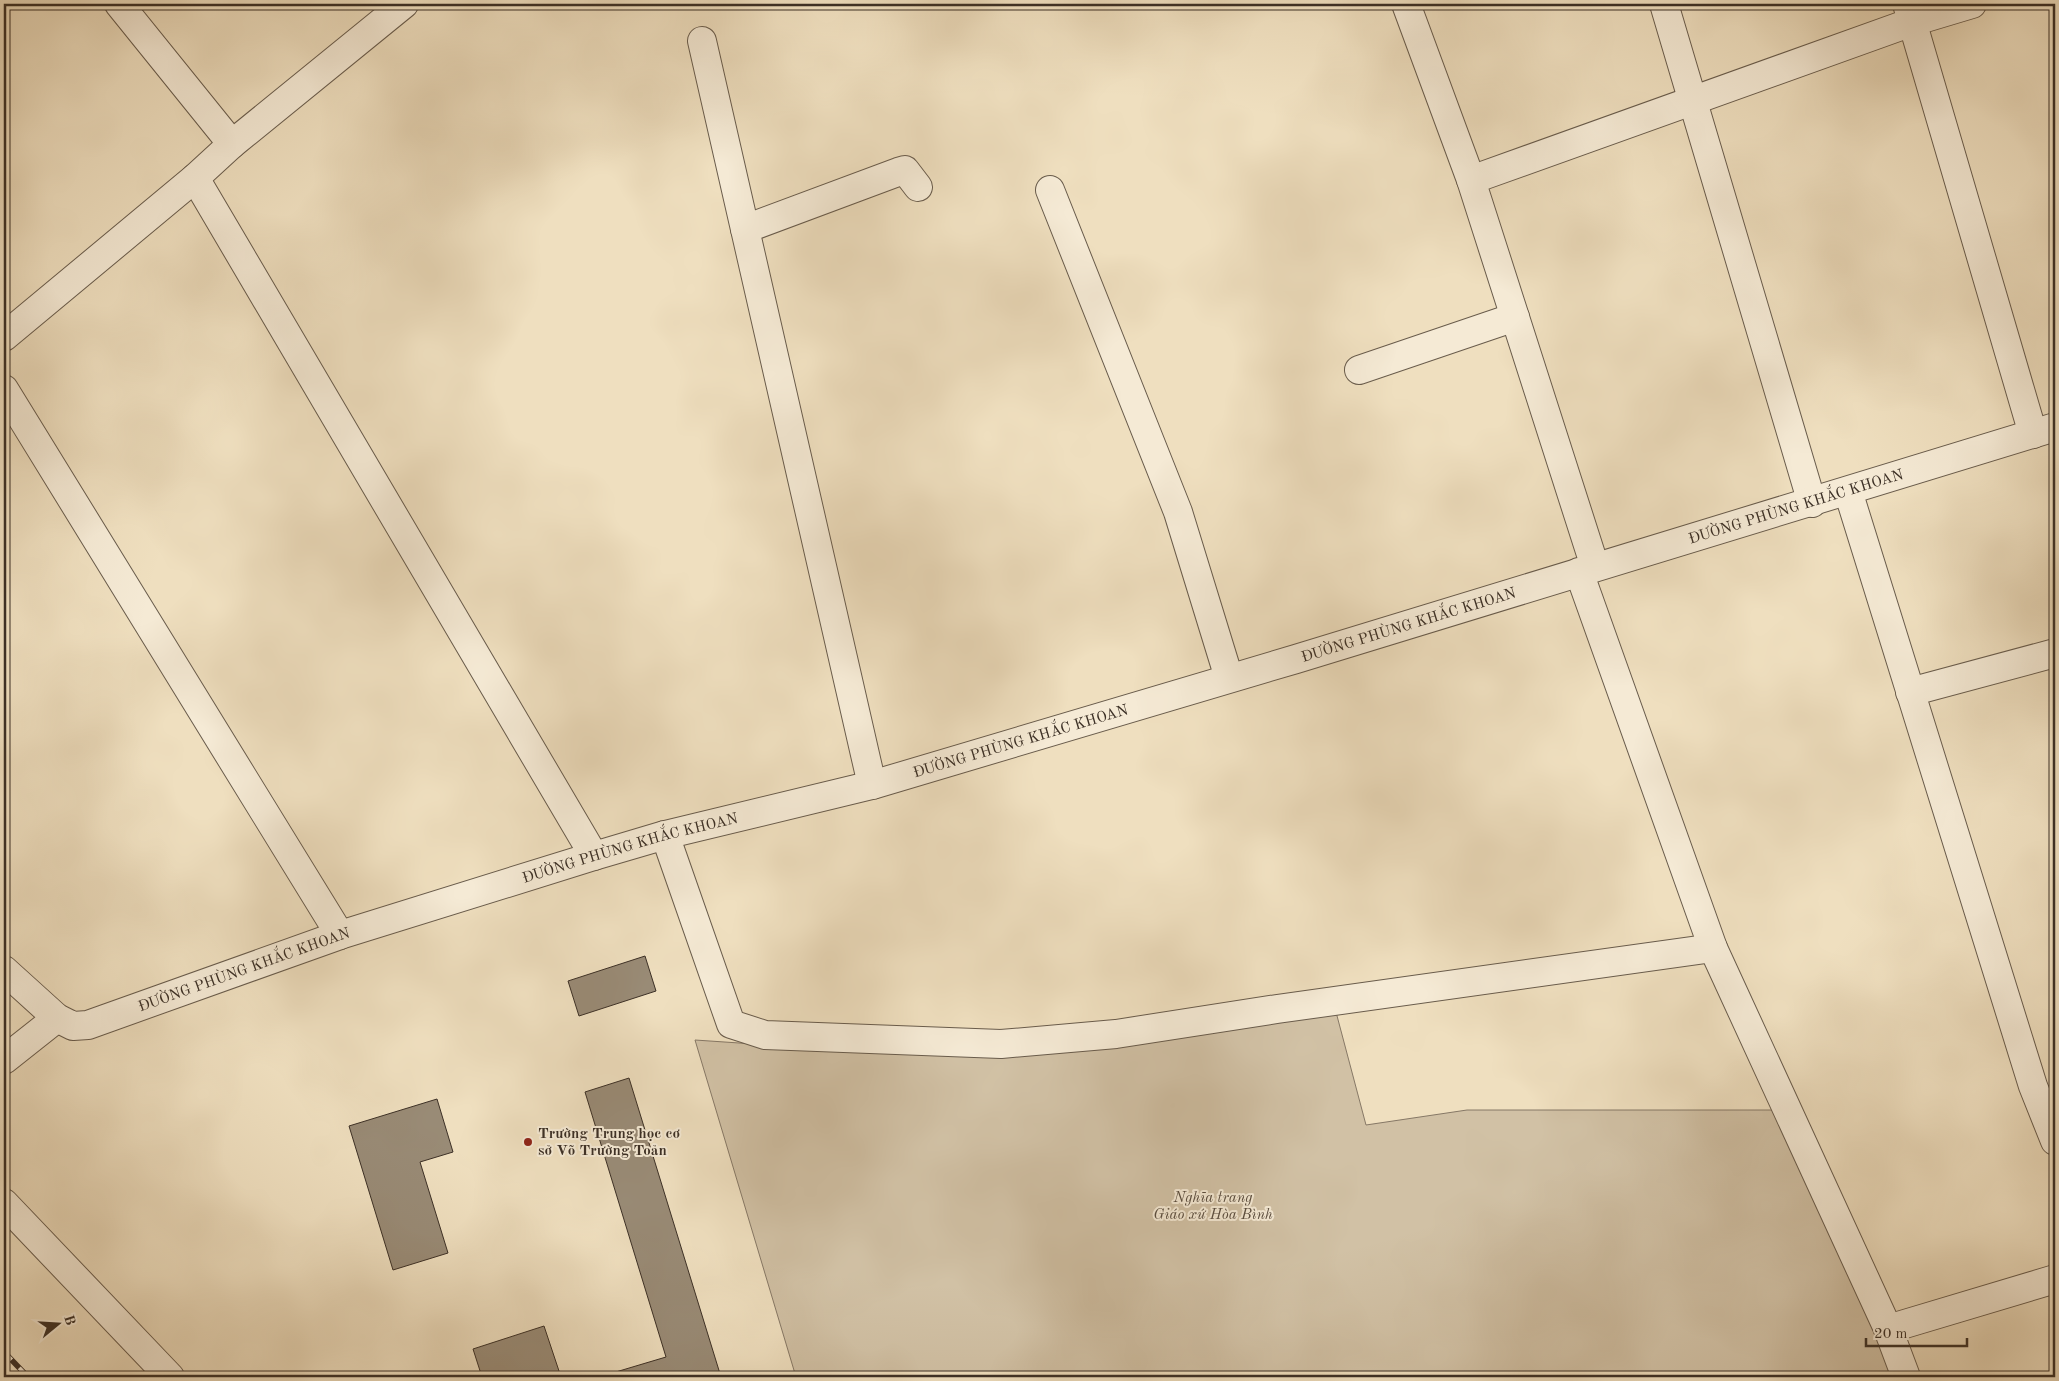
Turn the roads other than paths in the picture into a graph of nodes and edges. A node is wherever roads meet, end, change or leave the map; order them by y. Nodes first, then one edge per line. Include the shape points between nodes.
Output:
1 (119, 4) edge
2 (404, 4) edge
3 (1406, 4) edge
4 (1664, 4) edge
5 (1972, 4) edge
6 (1910, 13) edge
7 (702, 41) dead end
8 (1694, 100) junction
9 (232, 144) junction
10 (196, 178) junction
11 (1471, 180) junction
12 (918, 187) dead end
13 (1050, 190) dead end
14 (745, 230) junction
15 (1515, 317) junction
16 (4, 337) edge
17 (1359, 370) dead end
18 (4, 389) edge
19 (2044, 431) edge
20 (1848, 491) junction
21 (1812, 503) junction
22 (1587, 569) junction
23 (2055, 653) edge
24 (1229, 678) junction
25 (1910, 692) junction
26 (872, 785) junction
27 (665, 835) junction
28 (594, 856) junction
29 (340, 935) junction
30 (1713, 948) junction
31 (4, 970) edge
32 (57, 1018) junction
33 (4, 1060) edge
34 (2055, 1140) edge
35 (4, 1203) edge
36 (2055, 1279) edge
37 (1888, 1329) junction
38 (170, 1377) edge
39 (1906, 1377) edge

1 - 9 street
2 - 9 street
3 - 11 street
4 - 8 street
5 - 6 street
6 - 8 street
6 - 19 street
7 - 14 street
8 - 11 street
8 - 21 street
9 - 10 street
10 - 16 street
10 - 28 street
11 - 15 street
12 - 14 street via 905,170
13 - 24 street via 1178,512
14 - 26 street
15 - 17 street
15 - 22 street
18 - 29 street
19 - 20 street, ĐƯỜNG PHÙNG KHẮC KHOAN
20 - 21 street, ĐƯỜNG PHÙNG KHẮC KHOAN
20 - 25 street
21 - 22 street, ĐƯỜNG PHÙNG KHẮC KHOAN
22 - 24 street, ĐƯỜNG PHÙNG KHẮC KHOAN
22 - 30 street
23 - 25 street
24 - 26 street, ĐƯỜNG PHÙNG KHẮC KHOAN
25 - 34 street via 2033,1086
26 - 27 street, ĐƯỜNG PHÙNG KHẮC KHOAN
27 - 28 street, ĐƯỜNG PHÙNG KHẮC KHOAN
27 - 30 street via 731,1024 765,1035 1001,1044 1116,1034 1277,1008
28 - 29 street, ĐƯỜNG PHÙNG KHẮC KHOAN
29 - 32 street, ĐƯỜNG PHÙNG KHẮC KHOAN via 88,1026 73,1026
30 - 37 street
31 - 32 street, ĐƯỜNG PHÙNG KHẮC KHOAN
32 - 33 street
35 - 38 street
36 - 37 street
37 - 39 street

